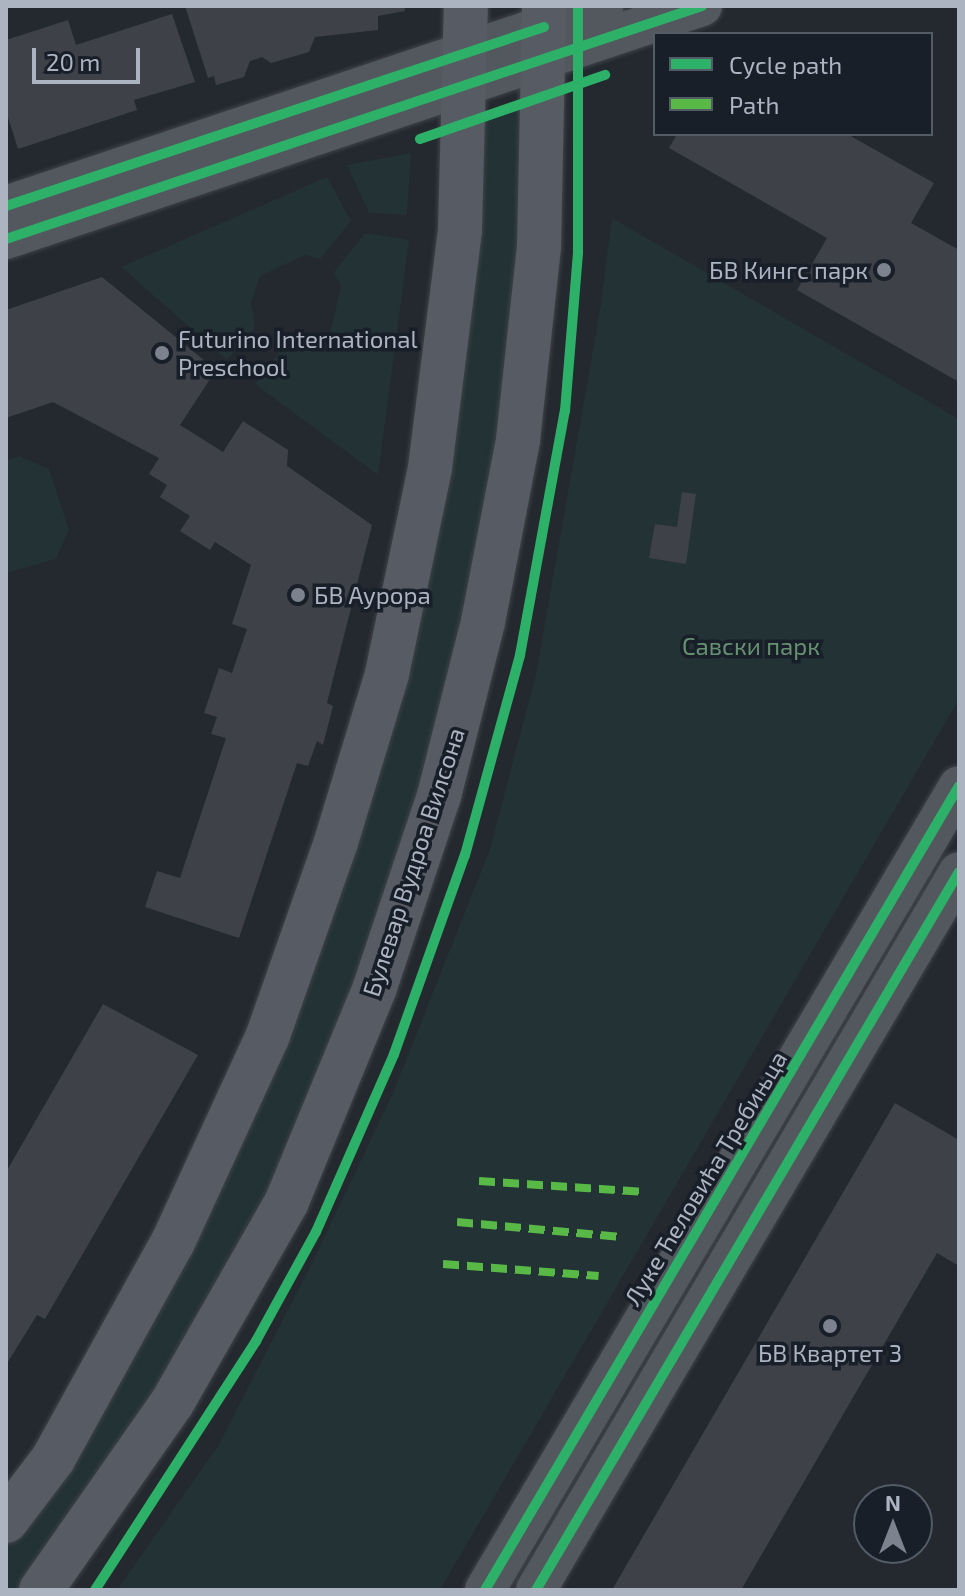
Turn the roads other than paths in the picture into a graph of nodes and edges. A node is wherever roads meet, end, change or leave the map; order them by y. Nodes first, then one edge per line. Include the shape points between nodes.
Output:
1 (466, 6) edge
2 (603, 6) edge
3 (702, 6) edge
4 (544, 31) edge
5 (465, 71) junction
6 (6, 206) edge
7 (6, 239) edge
8 (959, 786) edge
9 (959, 872) edge
10 (6, 1521) edge
11 (41, 1590) edge
12 (485, 1590) edge
13 (536, 1590) edge

1 - 5 main road
2 - 4 street
3 - 4 street
4 - 5 street
4 - 11 main road, Булевар Вудроа Вилсона via 539,247 518,440 483,622 439,796 375,987 287,1201 172,1403
5 - 6 street
5 - 7 street
5 - 10 main road via 456,288 430,468 387,674 336,842 267,1038 173,1242 53,1459
8 - 12 street, Луке Ћеловића Требињца
9 - 13 street

